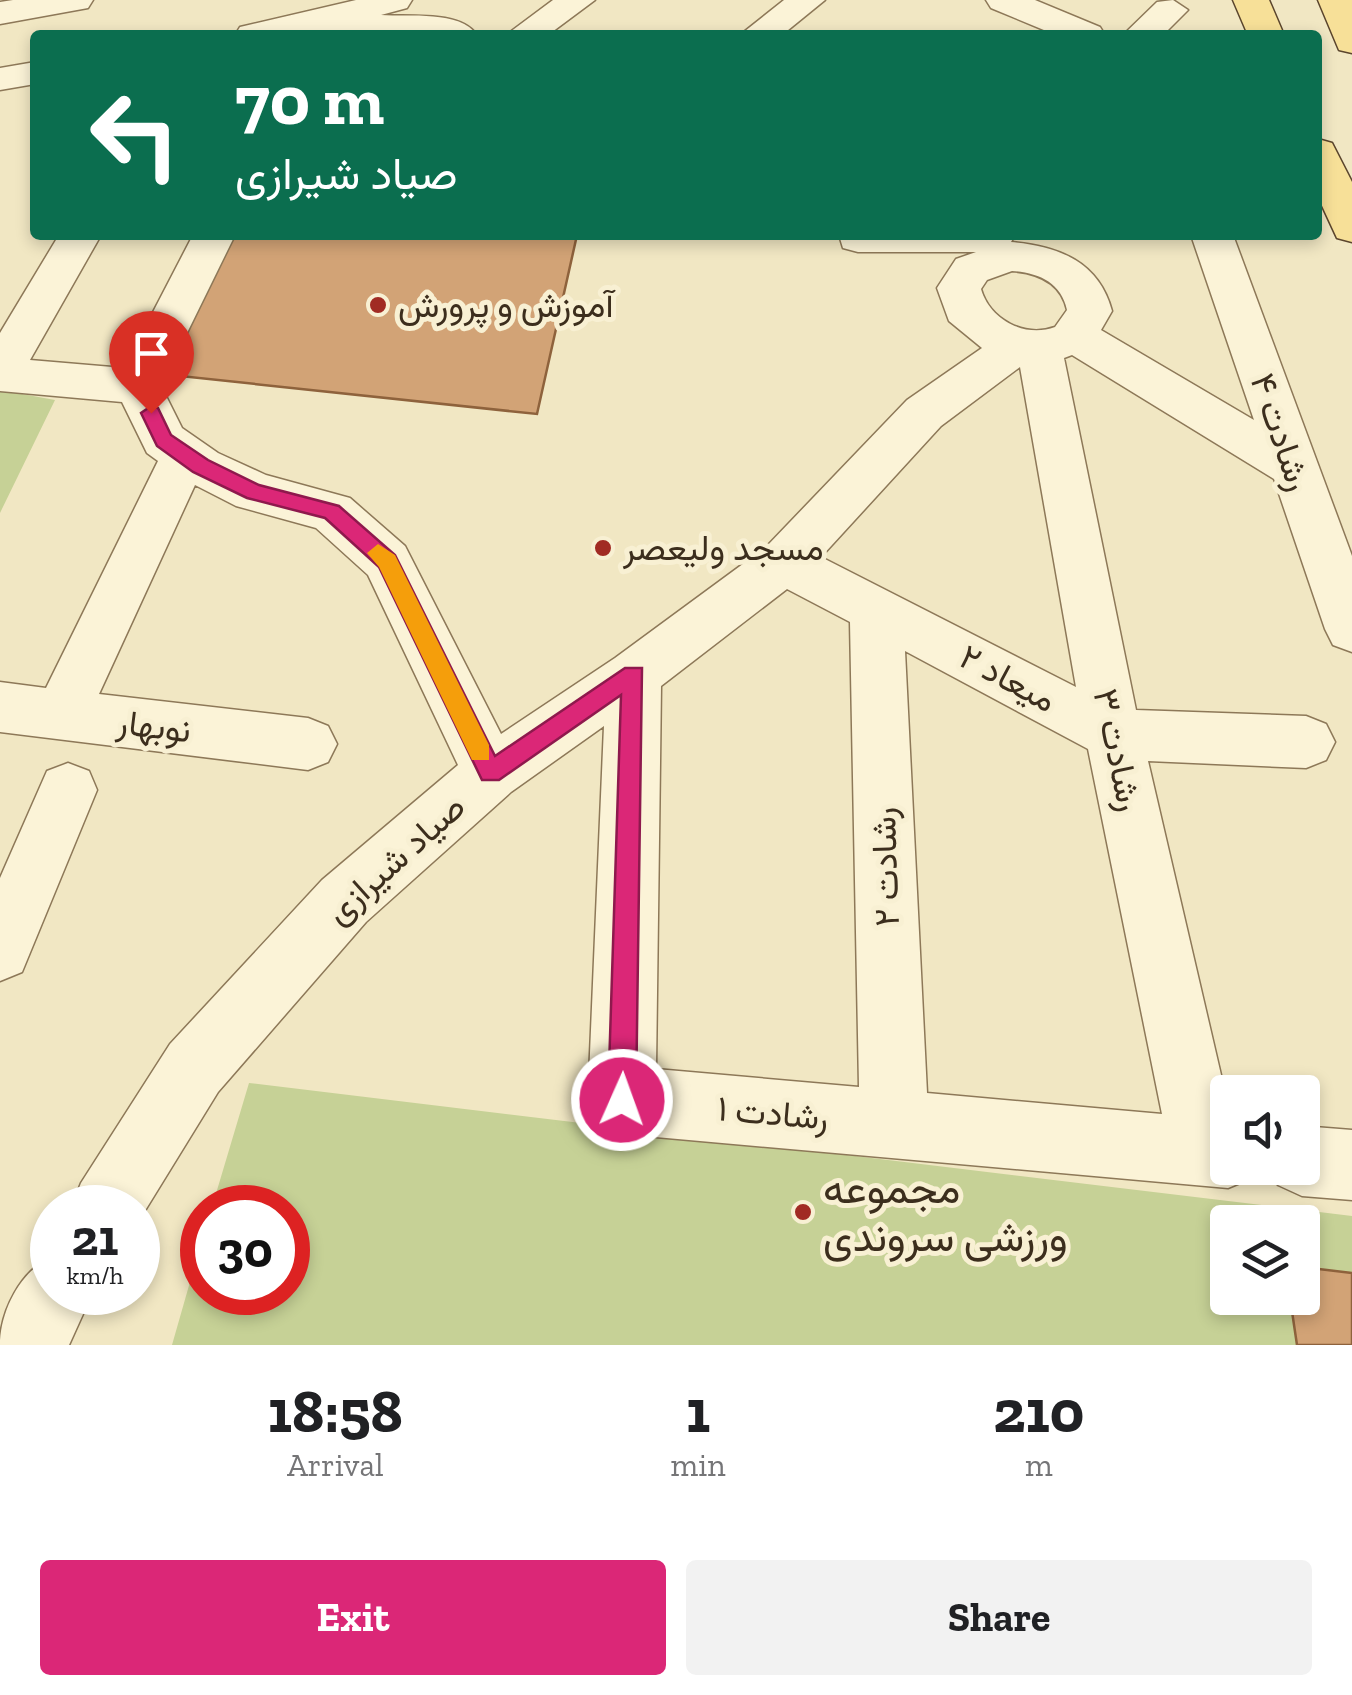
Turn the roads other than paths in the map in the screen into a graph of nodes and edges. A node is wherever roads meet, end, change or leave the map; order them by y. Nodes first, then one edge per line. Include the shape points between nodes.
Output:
1 (74, 0) edge
2 (394, 0) edge
3 (577, 0) edge
4 (806, 0) edge
5 (1251, 0) edge
6 (1336, 0) edge
7 (1024, 3) edge
8 (1170, 10) dead end
9 (0, 14) edge
10 (318, 29) edge
11 (447, 30) edge
12 (532, 30) edge
13 (765, 30) edge
14 (1001, 30) edge
15 (1077, 30) edge
16 (1147, 30) edge
17 (1264, 30) edge
18 (1352, 42) edge
19 (30, 74) edge
20 (0, 79) edge
21 (77, 240) edge
22 (211, 240) edge
23 (872, 240) edge
24 (918, 240) edge
25 (1089, 240) edge
26 (1214, 240) edge
27 (984, 269) edge
28 (1066, 271) junction
29 (1043, 342) junction
30 (0, 373) edge
31 (138, 386) junction
32 (924, 413) junction
33 (185, 455) junction
34 (1293, 467) junction
35 (784, 562) junction
36 (876, 609) junction
37 (1352, 628) edge
38 (634, 674) junction
39 (0, 708) edge
40 (61, 716) junction
41 (1114, 734) junction
42 (1306, 742) dead end
43 (308, 744) dead end
44 (491, 773) junction
45 (68, 790) dead end
46 (0, 950) edge
47 (894, 1124) junction
48 (1210, 1128) edge
49 (1210, 1152) edge
50 (1320, 1162) edge
51 (1352, 1165) edge
52 (120, 1185) edge
53 (45, 1315) edge
54 (29, 1345) edge

1 - 9 street
2 - 10 street
3 - 12 street
4 - 13 street
5 - 17 main road
6 - 18 main road
7 - 14 street
7 - 15 street
8 - 16 street
10 - 11 street
19 - 20 street
21 - 30 street
22 - 31 street
23 - 27 street
24 - 27 street
25 - 28 street
26 - 34 street, رشادت ۴
27 - 28 street via 1029,257
27 - 29 street via 997,339
27 - 32 street
28 - 29 street via 1080,283 1090,311
29 - 32 street
29 - 34 street
29 - 41 street, رشادت ۳
30 - 31 street
31 - 33 street via 164,440
32 - 35 street, صیاد شیرازی
33 - 40 street
33 - 44 street via 254,492 332,512 387,561
34 - 37 street, رشادت ۴
35 - 36 street, میعاد ۲
35 - 38 street, صیاد شیرازی
36 - 41 street, میعاد ۲
36 - 47 street, رشادت ۲
38 - 44 street, صیاد شیرازی
38 - 47 street, رشادت ۱ via 622,1100
39 - 40 street, نوبهار
40 - 43 street, نوبهار
41 - 42 street, میعاد ۲
41 - 48 street, رشادت ۳
44 - 52 street, صیاد شیرازی via 344,901 194,1068
45 - 46 street
47 - 49 street, رشادت ۱
50 - 51 street
53 - 54 street

